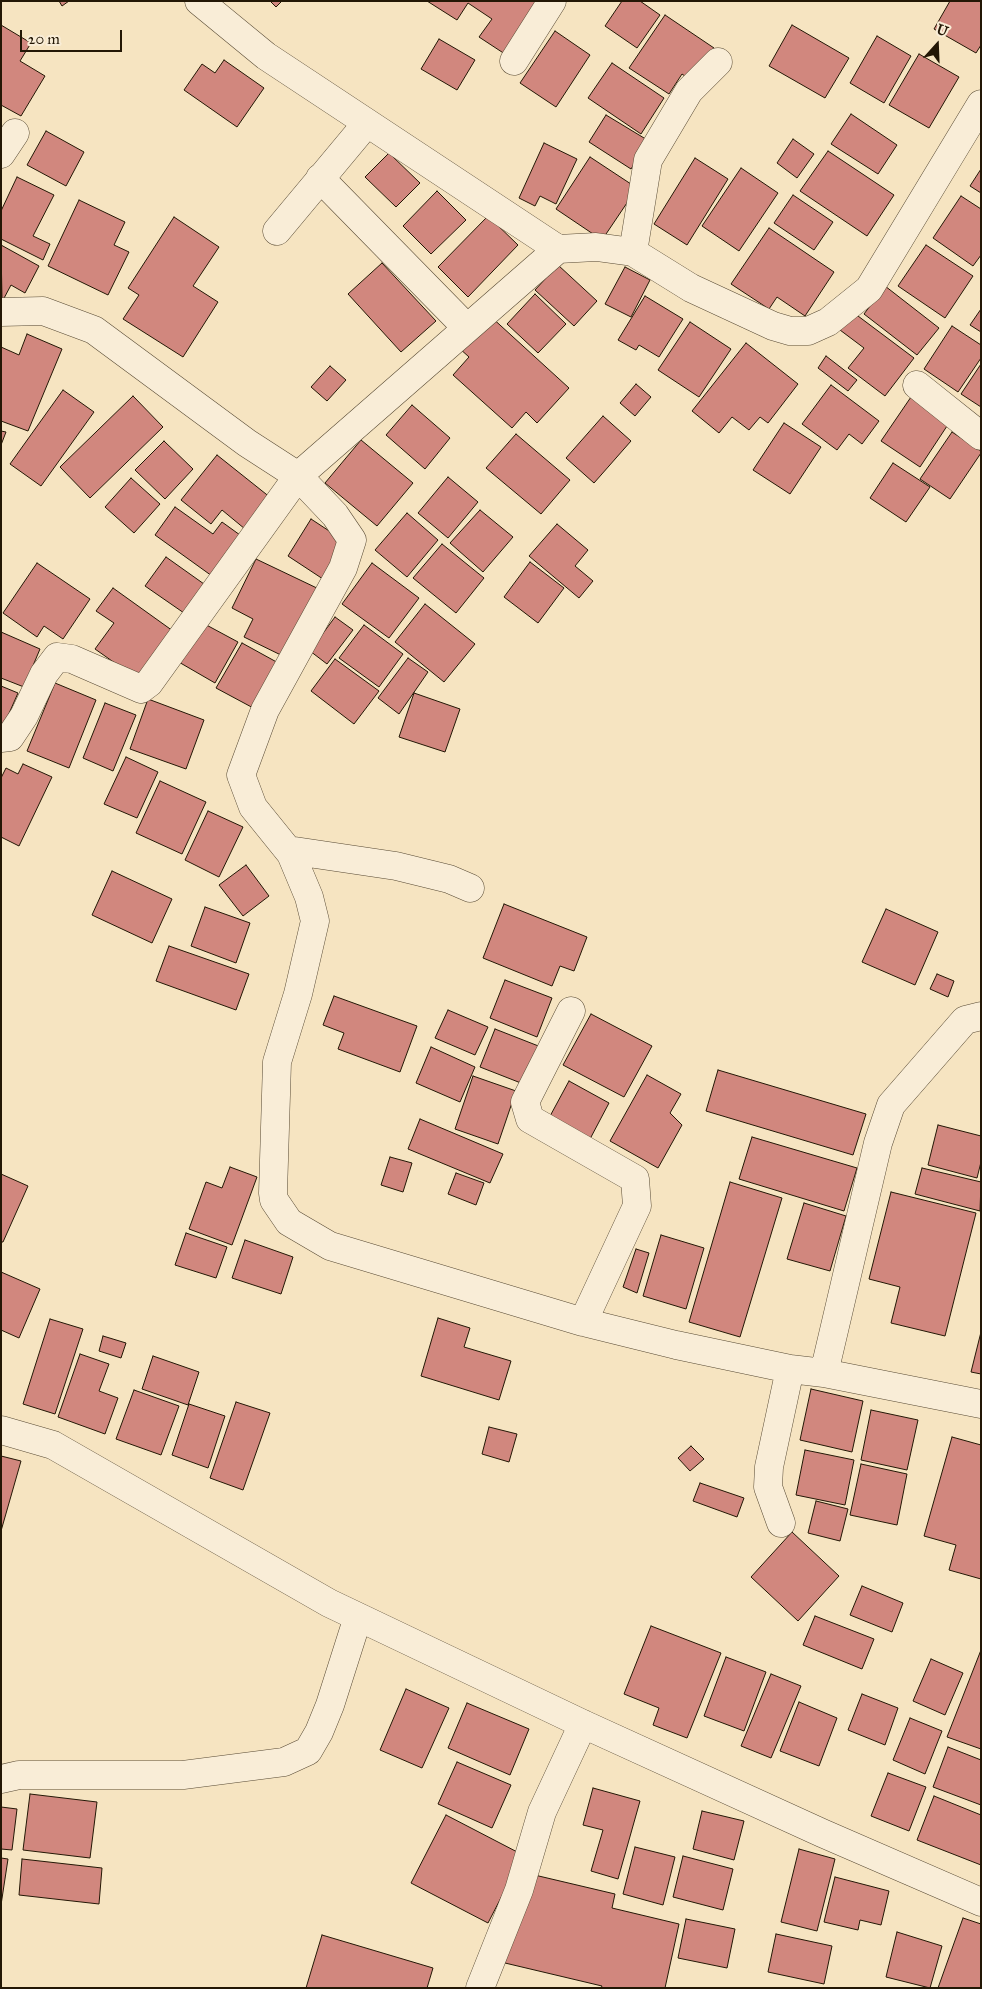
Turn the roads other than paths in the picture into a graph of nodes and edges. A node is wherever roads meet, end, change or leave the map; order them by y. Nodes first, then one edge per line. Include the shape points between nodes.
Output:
1 (199, 1) edge
2 (552, 1) edge
3 (514, 61) dead end
4 (718, 62) dead end
5 (981, 104) edge
6 (367, 123) junction
7 (320, 178) junction
8 (277, 230) dead end
9 (558, 249) junction
10 (632, 252) junction
11 (1, 312) edge
12 (468, 328) junction
13 (917, 385) dead end
14 (980, 435) edge
15 (298, 476) junction
16 (1, 738) edge
17 (288, 850) junction
18 (470, 888) dead end
19 (571, 1011) dead end
20 (981, 1016) edge
21 (583, 1322) junction
22 (790, 1369) junction
23 (824, 1373) junction
24 (981, 1404) edge
25 (1, 1430) edge
26 (781, 1523) dead end
27 (358, 1617) junction
28 (583, 1724) junction
29 (1, 1779) edge
30 (981, 1902) edge
31 (480, 1988) edge

1 - 6 street via 266,56
2 - 3 street
4 - 10 street via 689,91 648,160
5 - 10 street via 869,289 828,322 808,331 790,331 773,326 691,288
6 - 7 street
6 - 9 street
7 - 8 street
7 - 12 street
9 - 10 street via 596,248
9 - 12 street
11 - 15 street via 43,311 94,330 247,443
12 - 15 street
13 - 14 street
15 - 16 street via 149,683 141,689 72,659 57,657 44,674 10,737
15 - 17 street via 335,515 352,540 343,568 265,710 241,775 252,807
17 - 18 street via 396,866 449,879
17 - 21 street via 309,897 315,921 298,994 277,1062 274,1200 289,1222 330,1246
19 - 21 street via 525,1102 530,1119 636,1180 637,1206
20 - 23 street via 965,1020 891,1105 878,1143
21 - 22 street
22 - 23 street
22 - 26 street via 769,1467 768,1487
23 - 24 street
25 - 27 street via 53,1445
27 - 28 street
27 - 29 street via 319,1732 308,1751 284,1762 183,1775 20,1775
28 - 30 street
28 - 31 street via 542,1812 519,1890

